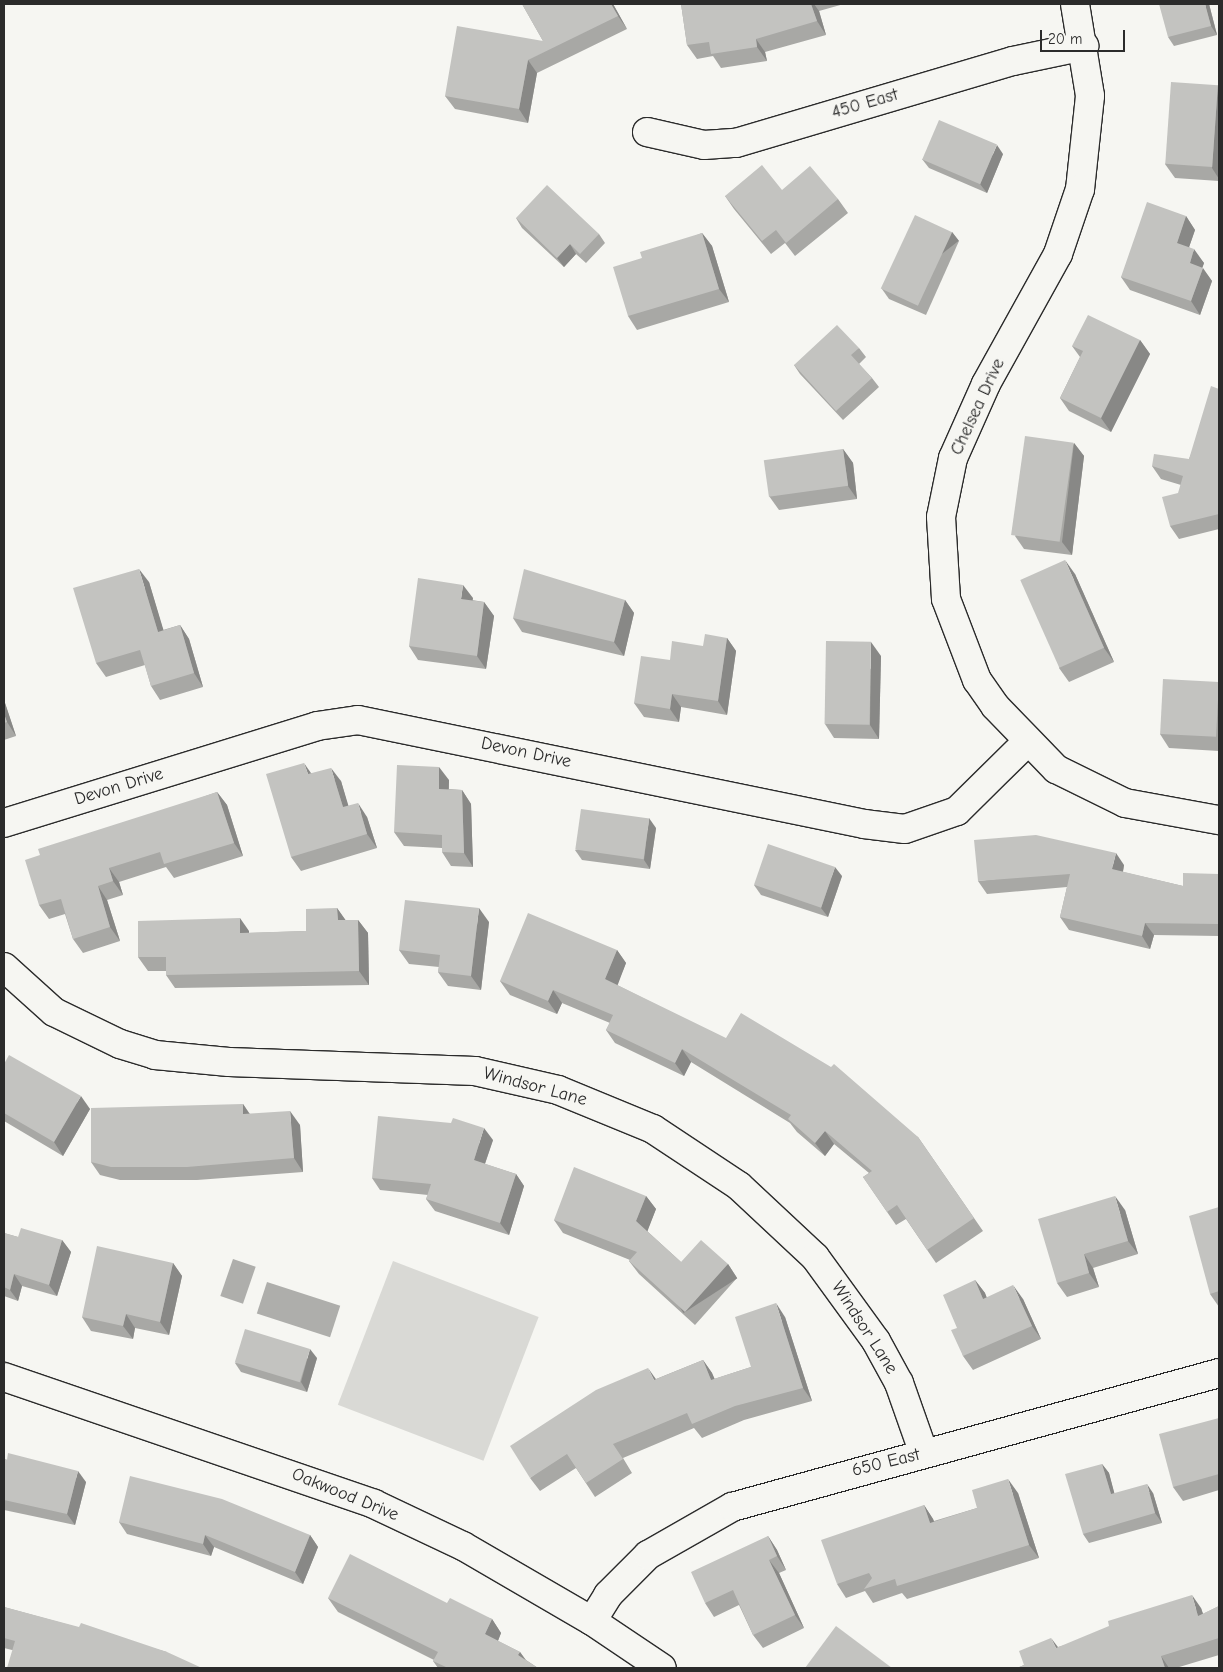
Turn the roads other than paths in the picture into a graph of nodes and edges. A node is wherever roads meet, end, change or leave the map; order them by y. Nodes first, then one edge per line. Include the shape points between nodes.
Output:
1 (1075, 4) edge
2 (1084, 46) junction
3 (646, 132) dead end
4 (1027, 742) junction
5 (1219, 820) edge
6 (4, 823) edge
7 (4, 967) edge
8 (1219, 1373) edge
9 (4, 1377) edge
10 (924, 1454) junction
11 (592, 1621) junction
12 (662, 1668) edge

1 - 2 street, Chelsea Drive
2 - 3 street, 450 East via 1013,61 736,143 704,145
2 - 4 street, Chelsea Drive via 1090,125 1080,189 1058,254 964,429 941,517 944,590 962,652 994,706
4 - 5 street, Chelsea Drive via 1056,768 1102,795 1145,808
4 - 6 street, Devon Drive via 958,811 905,829 864,824 358,720 317,726
7 - 10 street, Windsor Lane via 54,1012 120,1044 155,1054 229,1062 475,1071 558,1090 653,1129 739,1186 815,1257 876,1341 898,1383
8 - 10 street, 650 East
9 - 11 street, Oakwood Drive via 374,1504 463,1546
10 - 11 street, 650 East via 804,1484 713,1515 634,1567
11 - 12 street, Oakwood Drive

